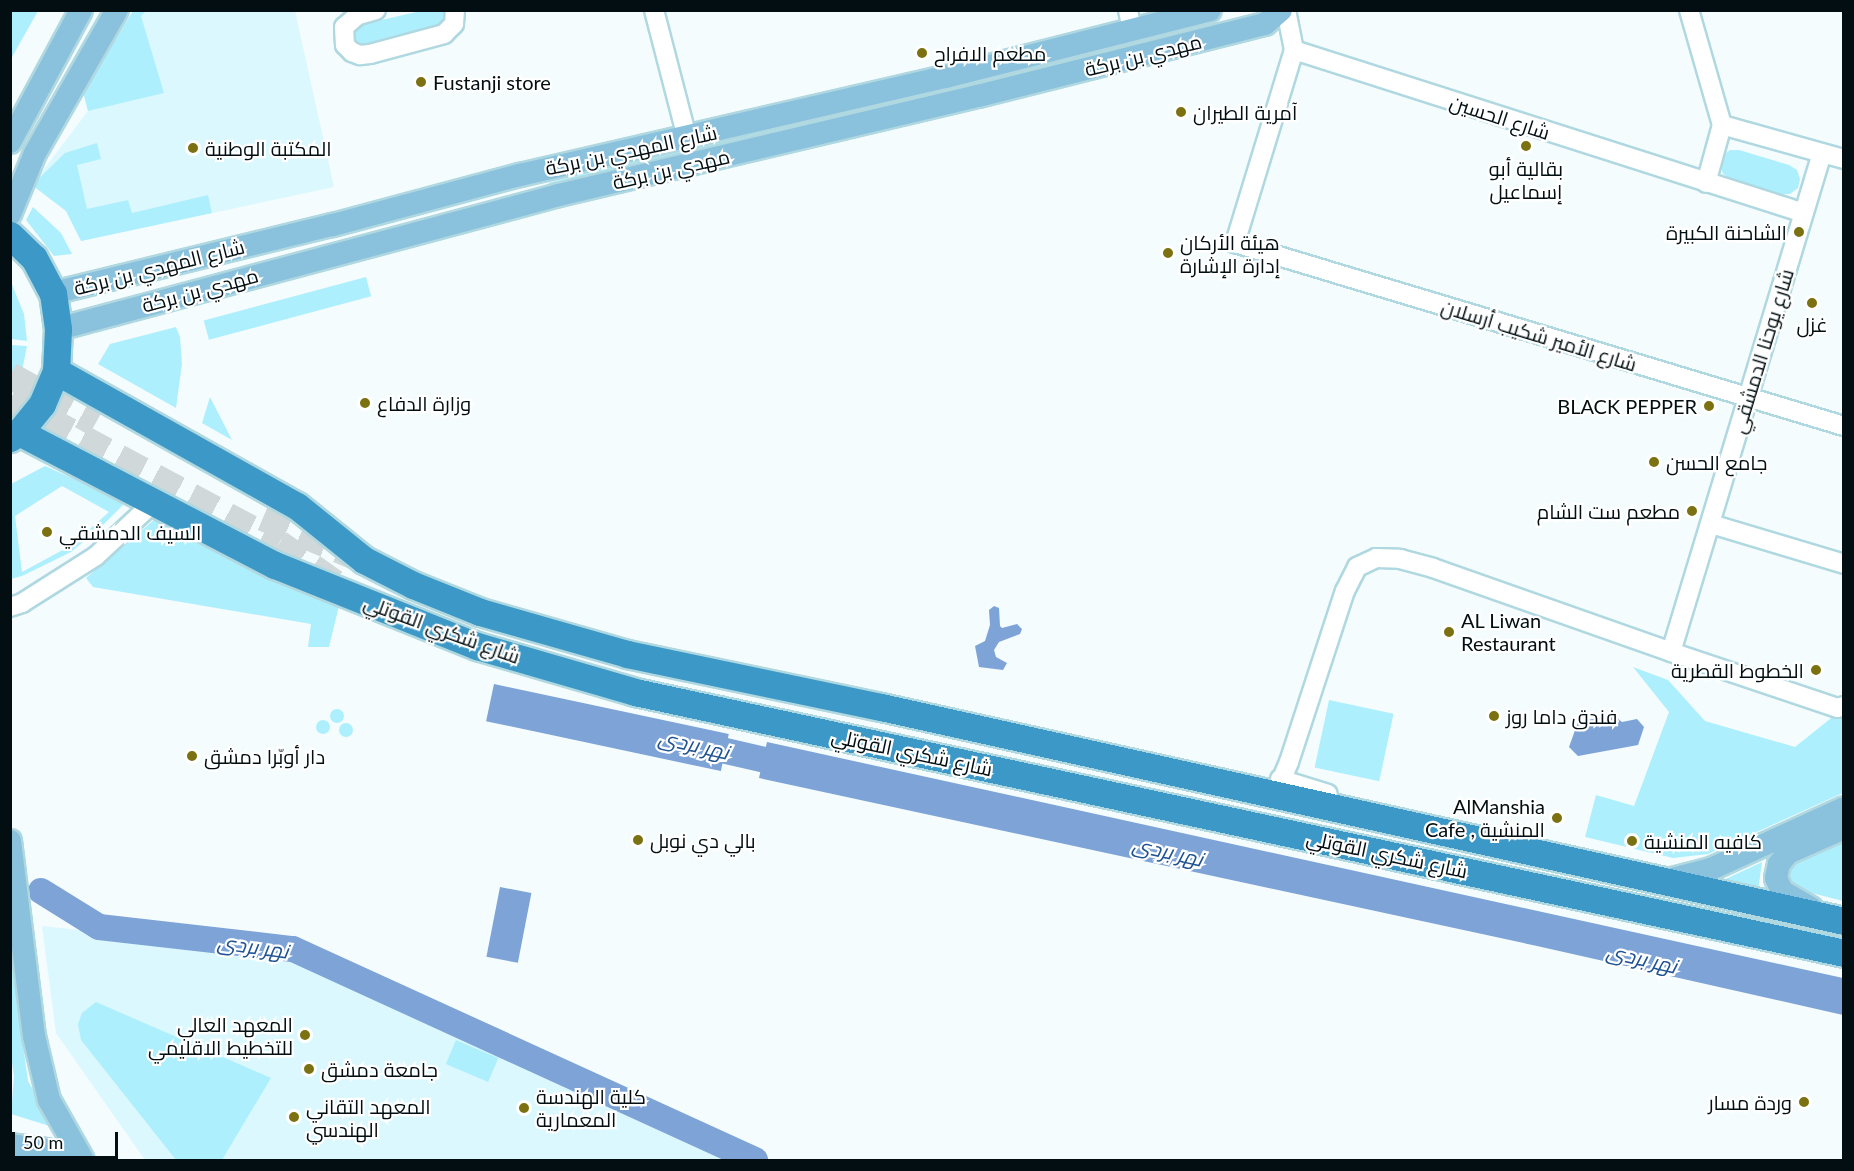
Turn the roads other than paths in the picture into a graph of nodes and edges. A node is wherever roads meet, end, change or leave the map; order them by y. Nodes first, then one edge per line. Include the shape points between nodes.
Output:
1 (81, 10) edge
2 (117, 10) edge
3 (376, 10) edge
4 (455, 10) edge
5 (1210, 10) edge
6 (1281, 10) edge
7 (1286, 10) edge
8 (1689, 10) edge
9 (654, 11) edge
10 (1130, 20) edge
11 (1294, 50) junction
12 (974, 70) junction
13 (946, 77) junction
14 (978, 96) junction
15 (950, 102) junction
16 (1722, 125) junction
17 (687, 138) junction
18 (10, 142) edge
19 (1822, 153) junction
20 (1844, 159) edge
21 (1706, 183) junction
22 (1804, 213) junction
23 (10, 214) edge
24 (10, 235) edge
25 (113, 278) junction
26 (52, 293) junction
27 (123, 311) junction
28 (58, 329) junction
29 (56, 371) junction
30 (1748, 398) junction
31 (1844, 426) edge
32 (15, 435) edge
33 (153, 503) junction
34 (1711, 524) junction
35 (1844, 564) edge
36 (10, 607) edge
37 (1671, 652) junction
38 (1841, 709) edge
39 (1277, 787) junction
40 (1844, 808) edge
41 (1844, 828) edge
42 (10, 841) edge
43 (1662, 881) junction
44 (1838, 919) edge
45 (1844, 953) edge
46 (10, 1145) edge
47 (70, 1161) edge
48 (83, 1161) edge

1 - 18 main road
2 - 23 main road via 35,153
3 - 4 street via 349,19 344,27 342,36 352,52 370,54 444,34 454,24
5 - 10 main road, شارع المهدي بن بركة
6 - 14 main road, مهدي بن بركة via 1264,24
7 - 11 street
8 - 16 street
9 - 17 street
10 - 12 main road, شارع المهدي بن بركة
11 - 21 street, شارع الحسين
11 - 30 street, شارع الأمير شكيب أرسلان via 1235,243
12 - 13 main road, شارع المهدي بن بركة
12 - 14 main road via 980,82
13 - 15 main road via 944,90
13 - 17 main road, شارع المهدي بن بركة
14 - 15 main road, مهدي بن بركة
15 - 27 main road, مهدي بن بركة via 559,195
16 - 19 street
16 - 21 street
17 - 25 main road, شارع المهدي بن بركة via 520,175
19 - 20 street
19 - 22 street, شارع يوحنا الدمشقي
21 - 22 street, شارع الحسين
22 - 30 street, شارع يوحنا الدمشقي
24 - 26 highway via 34,258
25 - 26 main road, شارع المهدي بن بركة
25 - 27 main road
26 - 28 highway
27 - 28 main road, مهدي بن بركة
28 - 29 highway
29 - 32 highway via 42,404
29 - 39 highway, شارع شكري القوتلي via 297,506 364,560 480,612 627,654
30 - 31 street, شارع الأمير شكيب أرسلان
30 - 34 street, شارع يوحنا الدمشقي
32 - 33 highway, شارع شكري القوتلي
33 - 36 street via 96,556
33 - 45 highway, شارع شكري القوتلي via 275,565 477,646 635,692
34 - 35 street
34 - 37 street, شارع يوحنا الدمشقي
37 - 38 street
37 - 39 street via 1432,568 1400,559 1376,558 1357,567 1345,591 1289,762
39 - 43 highway, شارع شكري القوتلي
40 - 43 main road via 1711,869
41 - 44 main road via 1788,853 1776,871 1778,885 1787,896
42 - 48 main road via 34,1036 49,1100
43 - 44 highway, شارع شكري القوتلي
46 - 47 main road via 46,1150

